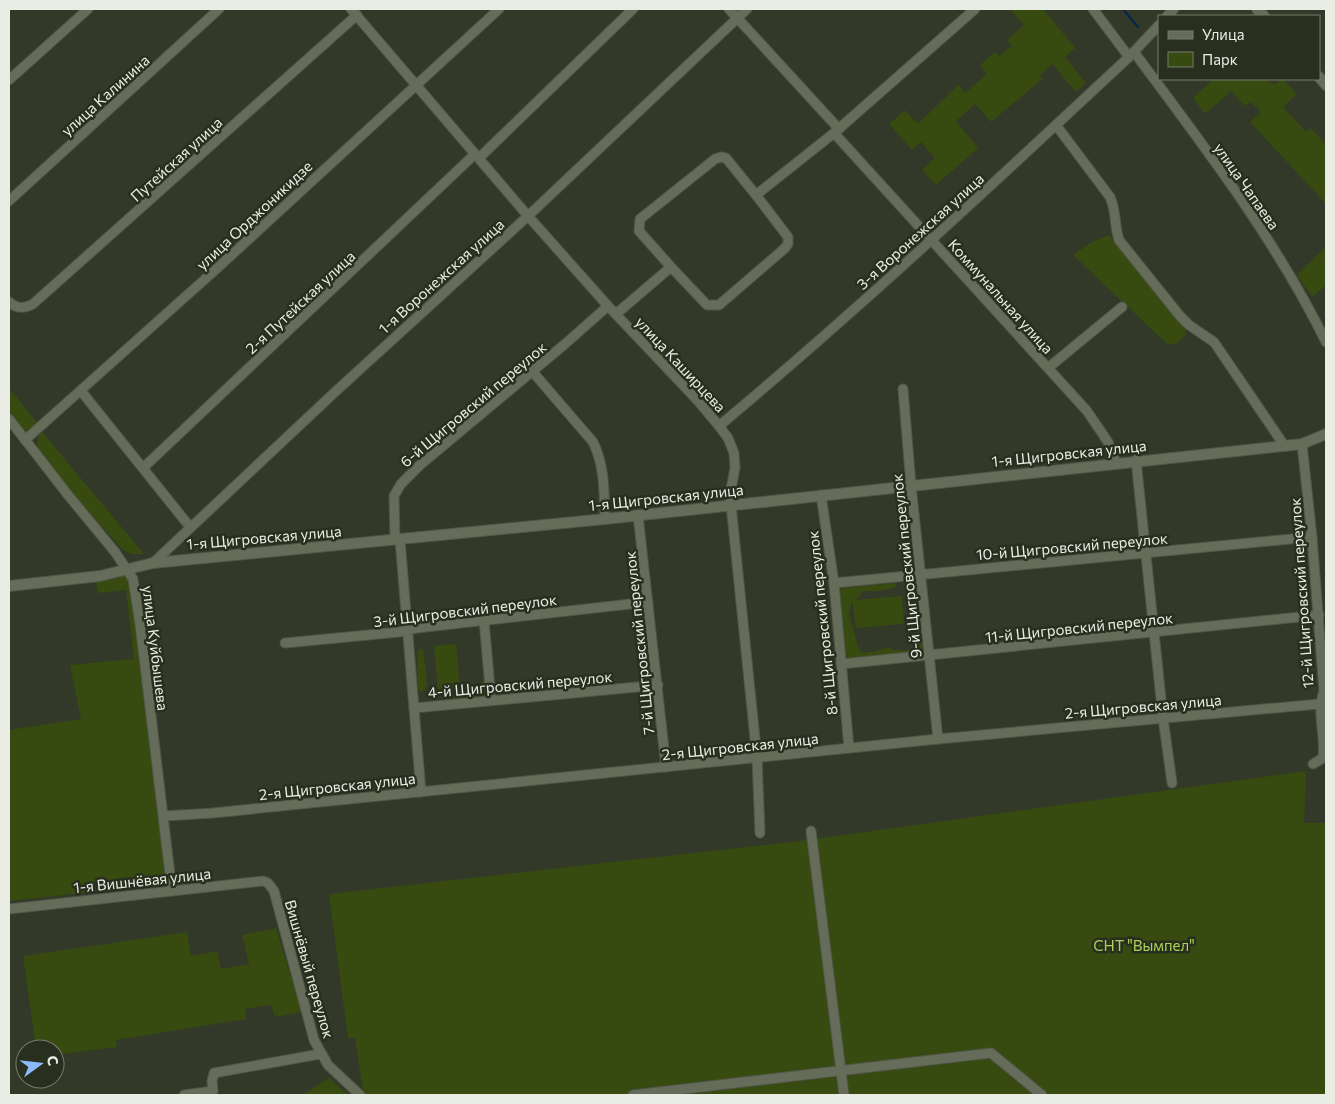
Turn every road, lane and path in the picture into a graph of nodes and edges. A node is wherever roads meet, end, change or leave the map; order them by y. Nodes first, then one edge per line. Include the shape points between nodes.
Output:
1 (88, 9) edge
2 (219, 9) edge
3 (499, 9) edge
4 (632, 9) edge
5 (729, 9) edge
6 (748, 9) edge
7 (975, 9) edge
8 (1093, 9) edge
9 (354, 12) edge
10 (737, 18) junction
11 (1158, 26) edge
12 (1131, 54) junction
13 (9, 80) edge
14 (416, 85) junction
15 (1056, 125) junction
16 (836, 131) junction
17 (477, 156) junction
18 (756, 195) junction
19 (9, 201) edge
20 (528, 216) junction
21 (932, 239) junction
22 (672, 267) junction
23 (9, 302) edge
24 (608, 306) junction
25 (1122, 307) dead end
26 (616, 314) junction
27 (1326, 342) edge
28 (1048, 368) junction
29 (532, 371) junction
30 (903, 389) dead end
31 (81, 391) junction
32 (9, 420) edge
33 (719, 426) junction
34 (1326, 434) edge
35 (25, 440) junction
36 (1302, 444) junction
37 (1284, 445) junction
38 (1136, 460) junction
39 (1116, 462) junction
40 (144, 468) junction
41 (911, 485) junction
42 (821, 495) junction
43 (731, 505) junction
44 (638, 515) junction
45 (605, 519) junction
46 (190, 526) junction
47 (1312, 536) junction
48 (398, 540) junction
49 (1146, 553) junction
50 (153, 563) junction
51 (127, 568) junction
52 (922, 574) junction
53 (834, 583) junction
54 (9, 586) edge
55 (648, 602) junction
56 (1319, 615) junction
57 (484, 620) junction
58 (409, 630) junction
59 (1154, 633) junction
60 (285, 643) dead end
61 (929, 656) junction
62 (841, 664) junction
63 (658, 685) junction
64 (491, 700) junction
65 (1319, 704) junction
66 (414, 708) junction
67 (1163, 718) junction
68 (938, 739) junction
69 (850, 748) junction
70 (757, 758) junction
71 (1313, 764) dead end
72 (666, 767) junction
73 (1172, 783) dead end
74 (421, 792) junction
75 (164, 816) junction
76 (811, 831) dead end
77 (760, 833) dead end
78 (172, 891) junction
79 (274, 891) joint
80 (9, 909) edge
81 (320, 1054) junction
82 (840, 1071) junction
83 (184, 1095) edge
84 (360, 1095) edge
85 (633, 1095) edge
86 (844, 1095) edge
87 (1042, 1095) edge

1 - 13 street
2 - 19 street, улица Калинина
3 - 14 street, улица Орджоникидзе
4 - 17 street, 2-я Путейская улица
5 - 10 street, Коммунальная улица
6 - 10 street, 1-я Воронежская улица
7 - 16 street
8 - 12 street, улица Чапаева
9 - 14 street, улица Каширцева
9 - 23 street, Путейская улица via 33,304 17,308
10 - 16 street, Коммунальная улица
10 - 20 street, 1-я Воронежская улица
11 - 12 street, 3-я Воронежская улица
12 - 15 street, 3-я Воронежская улица
12 - 27 street, улица Чапаева via 1220,169 1259,226 1308,305
14 - 17 street, улица Каширцева
14 - 31 street, улица Орджоникидзе
15 - 21 street, 3-я Воронежская улица
15 - 37 street via 1110,197 1115,207 1119,240 1189,326 1214,342
16 - 18 street
16 - 21 street, Коммунальная улица
17 - 20 street, улица Каширцева
17 - 40 street, 2-я Путейская улица
18 - 22 street via 788,237 788,244 748,280 718,305 706,305
18 - 22 street via 726,158 715,158 640,219 639,231
20 - 24 street, улица Каширцева
20 - 46 street, 1-я Воронежская улица
21 - 28 street, Коммунальная улица
21 - 33 street, 3-я Воронежская улица
22 - 26 street
24 - 26 street, улица Каширцева
24 - 29 street, 6-й Щигровский переулок
25 - 28 street
26 - 33 street, улица Каширцева
28 - 39 street, Коммунальная улица via 1101,430
29 - 45 street via 593,442 602,464
29 - 48 street, 6-й Щигровский переулок via 401,484 394,496
30 - 41 street, 9-й Щигровский переулок
31 - 35 street, улица Орджоникидзе
31 - 40 street
32 - 35 street, улица Куйбышева
33 - 43 street, улица Каширцева via 734,454
34 - 36 street, 1-я Щигровская улица
35 - 51 street, улица Куйбышева
36 - 37 street, 1-я Щигровская улица
36 - 47 street, 12-й Щигровский переулок
37 - 38 street, 1-я Щигровская улица
38 - 39 street, 1-я Щигровская улица
38 - 49 street
39 - 41 street, 1-я Щигровская улица
40 - 46 street
41 - 42 street, 1-я Щигровская улица
41 - 52 street, 9-й Щигровский переулок
42 - 43 street, 1-я Щигровская улица
42 - 53 street, 8-й Щигровский переулок
43 - 44 street, 1-я Щигровская улица
43 - 70 street, улица Каширцева
44 - 45 street, 1-я Щигровская улица
44 - 55 street, 7-й Щигровский переулок
45 - 48 street, 1-я Щигровская улица
46 - 50 street, 1-я Воронежская улица
47 - 49 street, 10-й Щигровский переулок
47 - 56 street, 12-й Щигровский переулок
48 - 50 street, 1-я Щигровская улица
48 - 58 street, 6-й Щигровский переулок
49 - 52 street, 10-й Щигровский переулок
49 - 59 street
50 - 51 street, 1-я Щигровская улица
51 - 54 street, 1-я Щигровская улица via 100,576
51 - 75 street, улица Куйбышева via 135,585
52 - 53 street, 10-й Щигровский переулок
52 - 61 street, 9-й Щигровский переулок
53 - 62 street, 8-й Щигровский переулок
55 - 57 street, 3-й Щигровский переулок
55 - 63 street, 7-й Щигровский переулок
56 - 59 street, 11-й Щигровский переулок
56 - 65 street, 12-й Щигровский переулок via 1324,691
57 - 58 street, 3-й Щигровский переулок
57 - 64 street
58 - 60 street, 3-й Щигровский переулок
58 - 66 street, 6-й Щигровский переулок
59 - 61 street, 11-й Щигровский переулок
59 - 67 street
61 - 62 street, 11-й Щигровский переулок
61 - 68 street, 9-й Щигровский переулок
62 - 69 street, 8-й Щигровский переулок
63 - 64 street, 4-й Щигровский переулок
63 - 72 street, 7-й Щигровский переулок
64 - 66 street, 4-й Щигровский переулок
65 - 67 street, 2-я Щигровская улица
65 - 71 street, 12-й Щигровский переулок via 1323,758
66 - 74 street, 6-й Щигровский переулок
67 - 68 street, 2-я Щигровская улица
67 - 73 street
68 - 69 street, 2-я Щигровская улица
69 - 70 street, 2-я Щигровская улица
70 - 72 street, 2-я Щигровская улица
70 - 77 street, улица Каширцева
72 - 74 street, 2-я Щигровская улица
74 - 75 street, 2-я Щигровская улица
75 - 78 street, улица Куйбышева
76 - 82 street
78 - 79 street, 1-я Вишнёвая улица via 263,881
78 - 80 street, 1-я Вишнёвая улица
79 - 81 street, Вишнёвый переулок
81 - 83 street via 214,1073 213,1091
81 - 84 street
82 - 85 street
82 - 86 street
82 - 87 street via 991,1053

